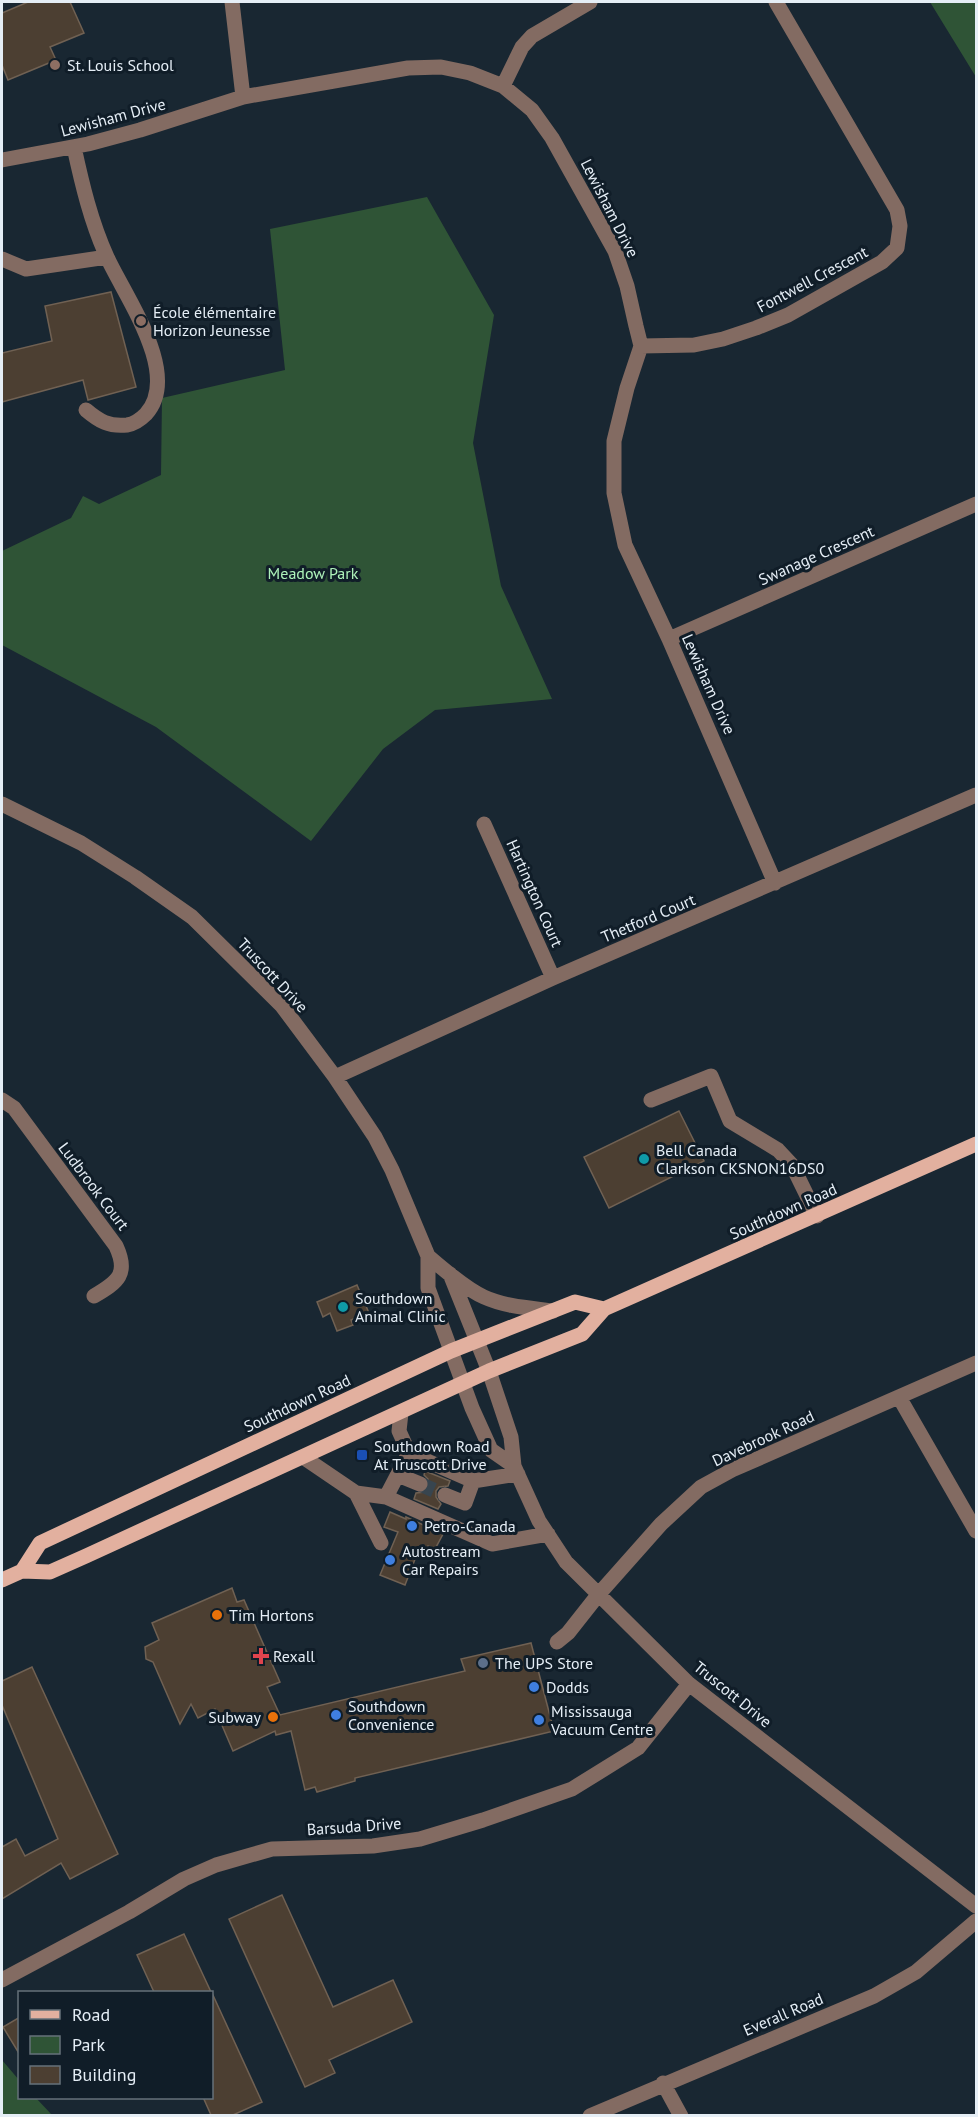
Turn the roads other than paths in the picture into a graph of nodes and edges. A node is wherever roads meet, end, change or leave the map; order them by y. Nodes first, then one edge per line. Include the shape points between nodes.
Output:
1 (232, 2) edge
2 (590, 2) edge
3 (776, 2) edge
4 (503, 86) junction
5 (243, 97) junction
6 (74, 147) junction
7 (2, 160) edge
8 (107, 257) junction
9 (2, 259) edge
10 (641, 346) junction
11 (86, 410) dead end
12 (976, 504) edge
13 (669, 639) junction
14 (976, 795) edge
15 (2, 804) edge
16 (484, 824) dead end
17 (776, 883) junction
18 (553, 978) junction
19 (335, 1077) junction
20 (2, 1100) edge
21 (651, 1100) dead end
22 (976, 1144) edge
23 (818, 1216) junction
24 (428, 1256) junction
25 (450, 1274) junction
26 (94, 1296) dead end
27 (604, 1309) junction
28 (553, 1311) junction
29 (477, 1341) junction
30 (451, 1351) junction
31 (976, 1363) edge
32 (489, 1371) junction
33 (462, 1384) junction
34 (899, 1397) junction
35 (401, 1413) junction
36 (409, 1453) junction
37 (303, 1457) junction
38 (516, 1470) junction
39 (398, 1474) junction
40 (473, 1481) junction
41 (420, 1484) tunnel mouth
42 (356, 1493) junction
43 (445, 1494) tunnel mouth
44 (386, 1497) junction
45 (465, 1503) junction
46 (454, 1528) junction
47 (976, 1531) edge
48 (548, 1534) junction
49 (381, 1543) dead end
50 (22, 1571) junction
51 (2, 1580) edge
52 (598, 1595) junction
53 (557, 1642) dead end
54 (689, 1684) junction
55 (976, 1906) edge
56 (976, 1921) edge
57 (2, 1980) edge
58 (663, 2083) junction
59 (590, 2115) edge
60 (681, 2115) edge

1 - 5 street
2 - 4 street via 532,36 522,47
3 - 10 street, Fontwell Crescent via 897,210 897,248 882,262 788,315 756,328 694,345
4 - 5 street, Lewisham Drive via 441,67
4 - 10 street, Lewisham Drive via 532,110 552,138 615,251
5 - 6 street, Lewisham Drive
6 - 7 street, Lewisham Drive
6 - 8 street via 85,196
8 - 9 street via 26,269
8 - 11 street via 136,312 155,362 158,389 152,407 132,424 114,426
10 - 13 street, Lewisham Drive via 614,441 614,493 625,545
12 - 13 street, Swanage Crescent
13 - 17 street, Lewisham Drive
14 - 17 street, Thetford Court
15 - 19 street, Truscott Drive via 81,843 192,917 282,1006
16 - 18 street, Hartington Court
17 - 18 street, Thetford Court
18 - 19 street, Thetford Court
19 - 24 street, Truscott Drive via 375,1137
20 - 26 street, Ludbrook Court via 14,1108 122,1258 122,1272 114,1284
21 - 23 street via 711,1076 730,1121 778,1150 792,1165
22 - 23 main road, Southdown Road
23 - 27 main road, Southdown Road
24 - 25 street, Truscott Drive
24 - 30 street, Truscott Drive via 428,1288
25 - 28 street via 483,1297 517,1307
25 - 29 street, Truscott Drive
27 - 28 main road, Southdown Road via 575,1302
27 - 32 main road, Southdown Road via 582,1334
28 - 29 main road, Southdown Road
29 - 30 main road, Southdown Road
29 - 32 street, Truscott Drive
30 - 33 street, Truscott Drive
30 - 50 main road, Southdown Road via 40,1543
31 - 34 street, Davebrook Road
32 - 33 main road, Southdown Road
32 - 38 street, Truscott Drive via 511,1437
33 - 35 main road, Southdown Road
33 - 38 street, Truscott Drive via 491,1450
34 - 47 street
34 - 52 street, Davebrook Road via 701,1487 661,1524
35 - 36 street via 399,1431
35 - 37 main road, Southdown Road
36 - 39 street
36 - 40 street
37 - 42 street
37 - 50 main road, Southdown Road via 50,1572
38 - 40 street
38 - 48 street, Truscott Drive
39 - 41 street
39 - 44 street
40 - 45 street
42 - 44 street
42 - 49 street
43 - 45 street
44 - 46 street
45 - 46 street
46 - 48 street via 492,1544
48 - 52 street, Truscott Drive via 567,1562
50 - 51 main road, Southdown Road
52 - 53 street, Davebrook Road
52 - 54 street, Truscott Drive
54 - 55 street, Truscott Drive
54 - 57 street, Barsuda Drive via 638,1748 572,1789 420,1839 373,1846 272,1850 216,1865
56 - 58 street, Everall Road via 916,1971 874,1996
58 - 59 street, Everall Road
58 - 60 street

